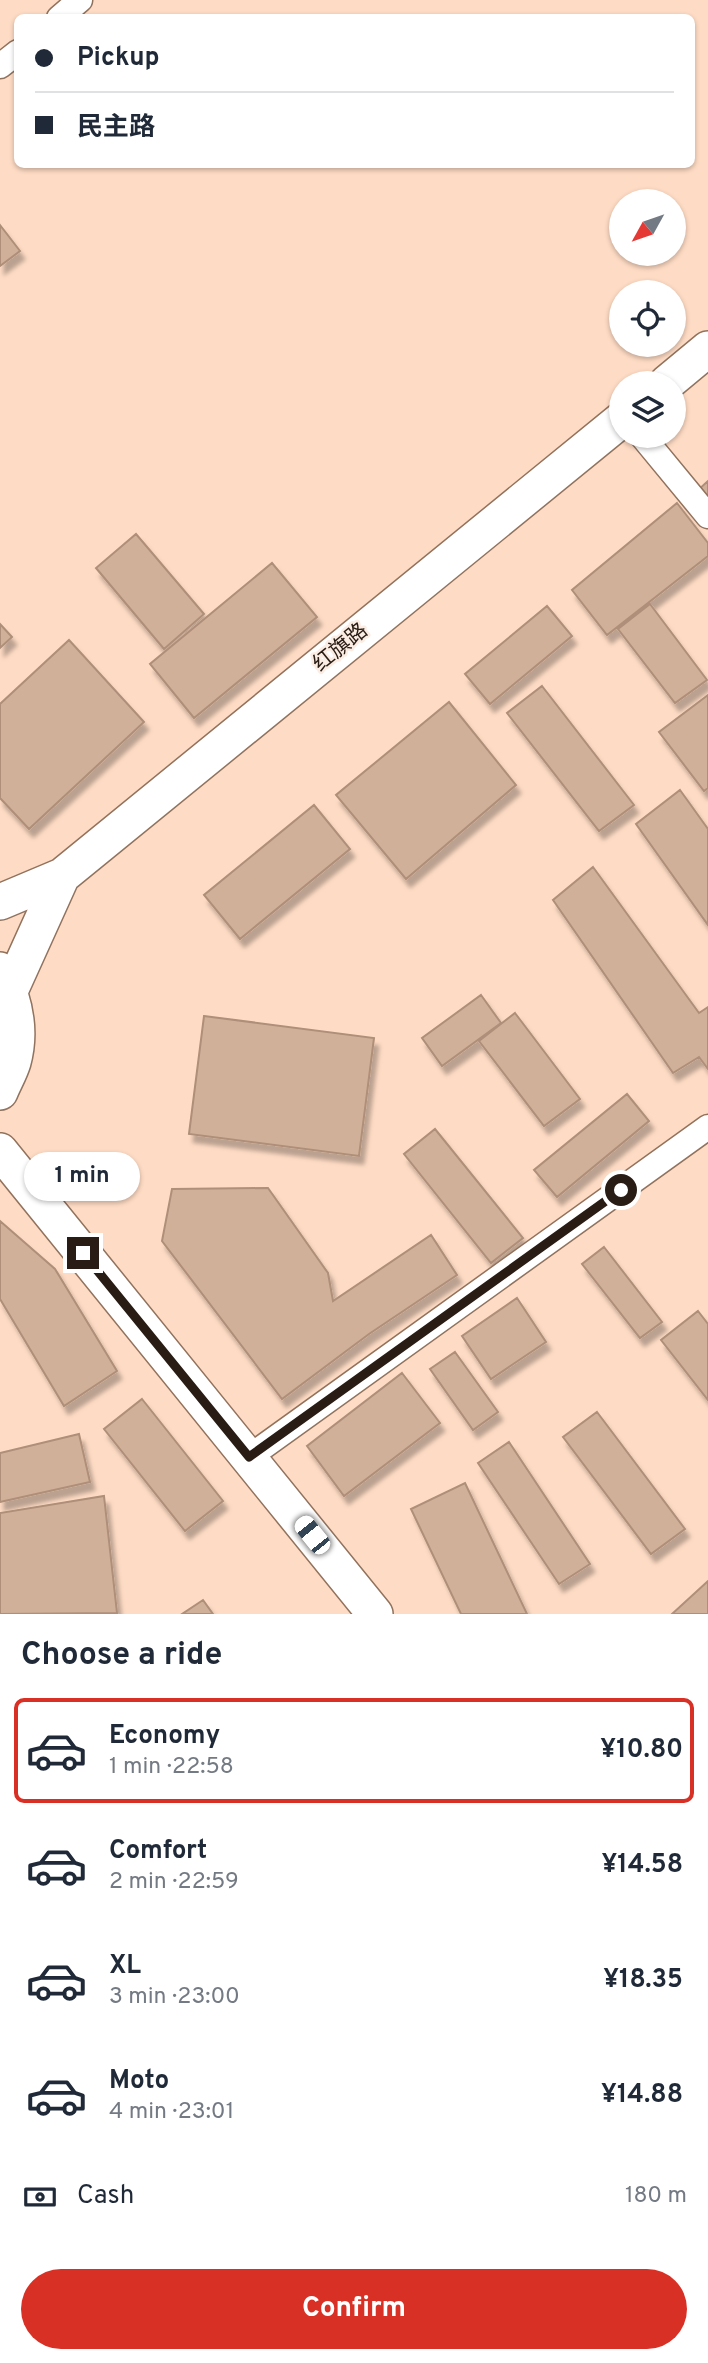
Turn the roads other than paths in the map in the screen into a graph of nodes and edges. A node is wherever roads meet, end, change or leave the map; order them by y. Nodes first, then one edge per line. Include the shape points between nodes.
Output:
1 (80, 0) edge
2 (63, 14) edge
3 (14, 55) edge
4 (0, 66) edge
5 (708, 349) edge
6 (681, 371) edge
7 (609, 430) edge
8 (652, 448) edge
9 (708, 516) edge
10 (62, 876) junction
11 (0, 902) edge
12 (5, 980) edge
13 (0, 1092) edge
14 (708, 1127) edge
15 (0, 1151) edge
16 (249, 1457) junction
17 (375, 1614) edge

1 - 2 street
3 - 4 street
5 - 6 street
7 - 10 street, 红旗路
8 - 9 street
10 - 11 street
10 - 12 street
12 - 13 street via 17,1025 13,1061
14 - 16 street
15 - 16 street
16 - 17 street

